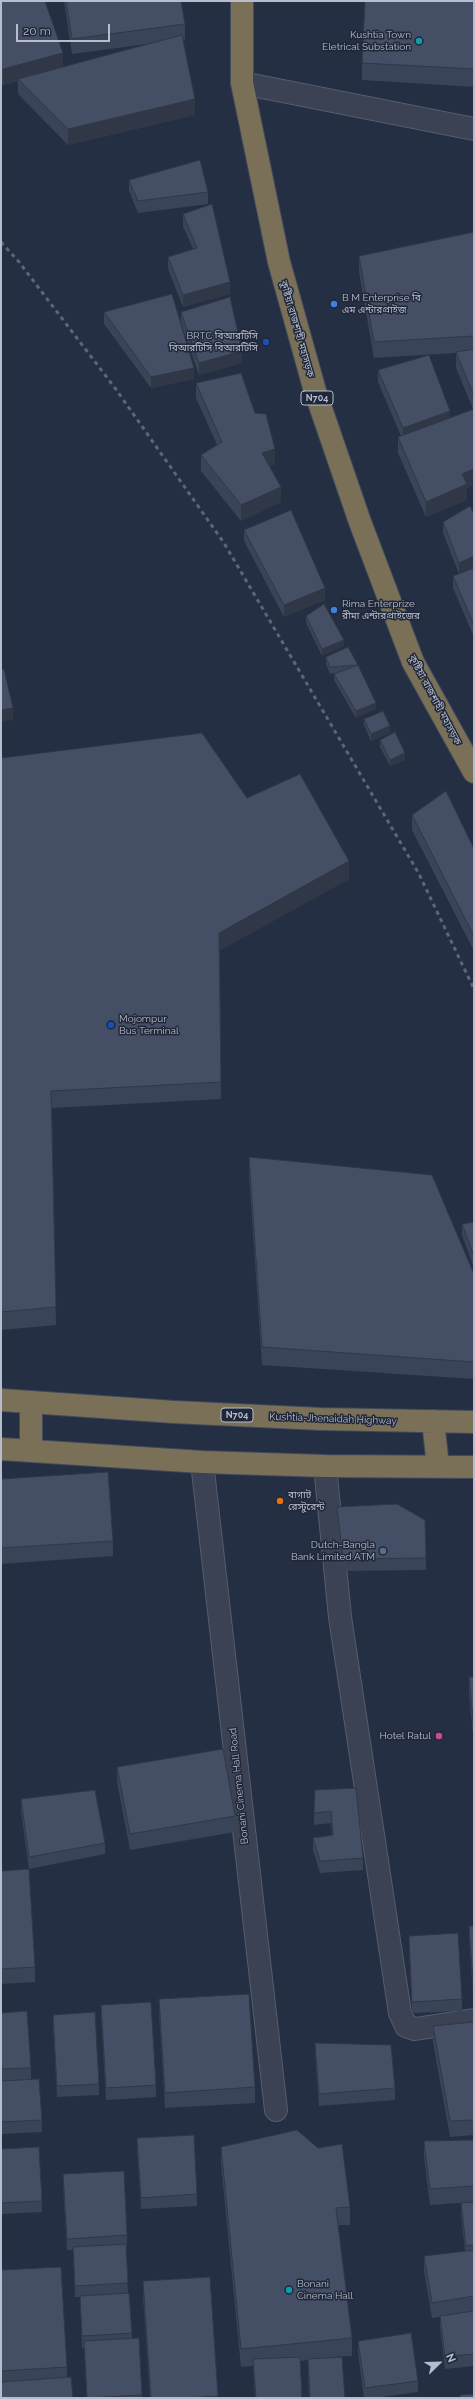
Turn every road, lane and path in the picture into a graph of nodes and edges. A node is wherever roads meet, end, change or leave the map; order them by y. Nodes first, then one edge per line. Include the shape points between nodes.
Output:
1 (242, 1) edge
2 (242, 83) junction
3 (474, 129) edge
4 (474, 772) edge
5 (1, 1400) edge
6 (32, 1402) junction
7 (433, 1421) junction
8 (474, 1422) edge
9 (1, 1449) edge
10 (31, 1451) junction
11 (202, 1462) junction
12 (325, 1466) junction
13 (438, 1466) junction
14 (474, 1466) edge
15 (474, 2020) edge
16 (276, 2110) dead end

1 - 2 highway, কুষ্টিয়া রাজশাহী মহাসড়ক / N704
2 - 3 street
2 - 4 highway, কুষ্টিয়া রাজশাহী মহাসড়ক / N704 via 279,262 317,398 413,662
5 - 6 highway, Kushtia-Jhenaidah Highway / N704
6 - 7 highway, Kushtia-Jhenaidah Highway / N704 via 174,1412
6 - 10 highway
7 - 8 highway, Kushtia-Jhenaidah Highway / N704
7 - 13 highway
9 - 10 highway
10 - 11 highway
11 - 12 highway
11 - 16 street, Bonani Cinema Hall Road
12 - 13 highway
12 - 15 street via 340,1617 400,2013 406,2026 416,2029
13 - 14 highway

